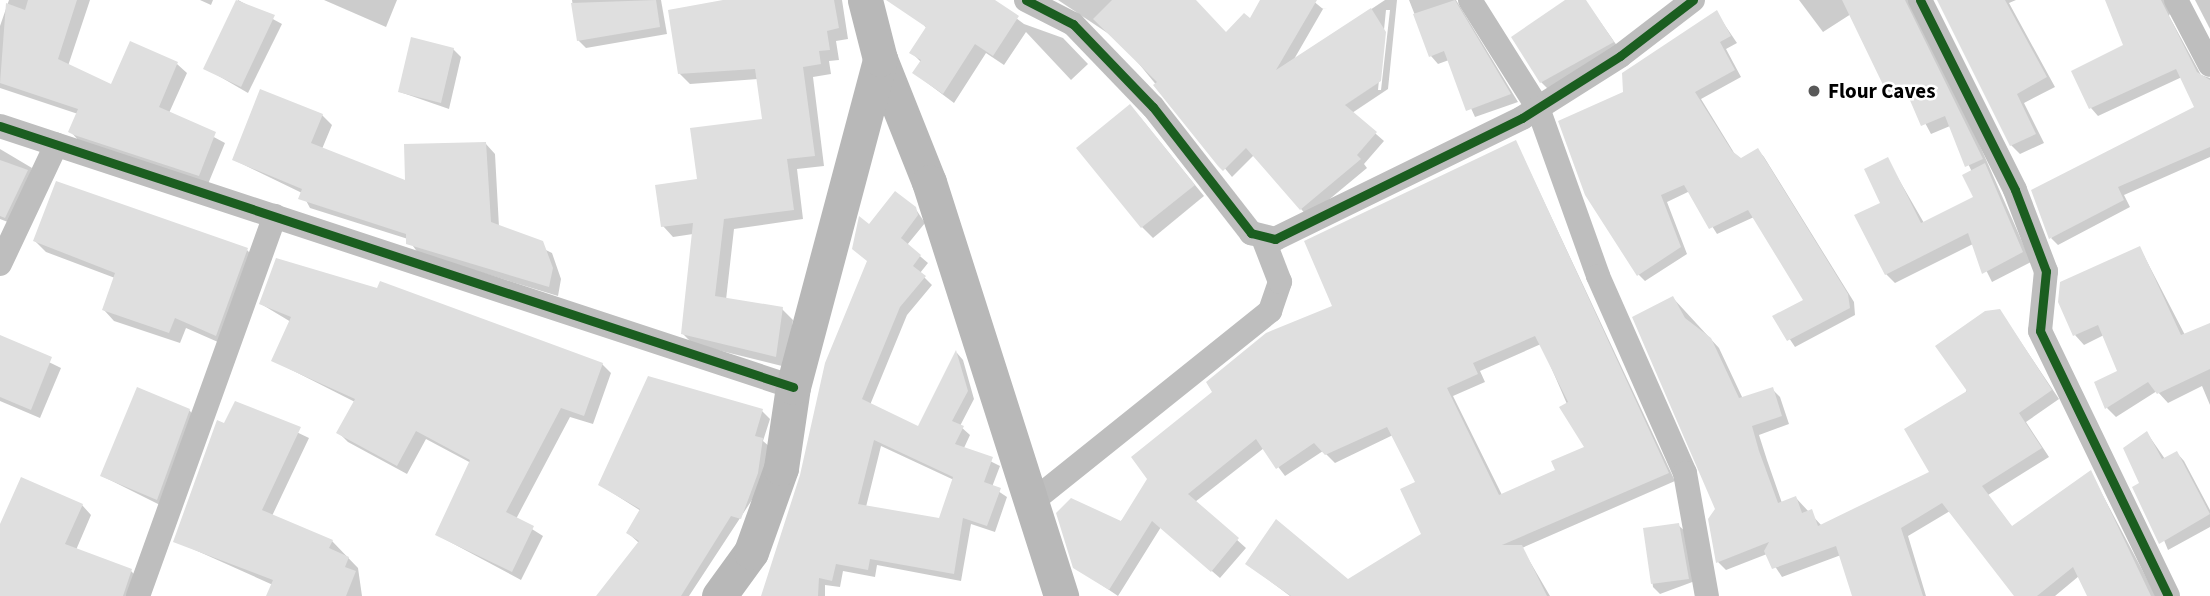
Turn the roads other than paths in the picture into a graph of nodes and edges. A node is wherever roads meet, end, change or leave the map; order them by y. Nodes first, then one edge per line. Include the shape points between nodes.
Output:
1 (865, 0) edge
2 (1026, 0) edge
3 (1470, 0) edge
4 (1693, 0) edge
5 (1920, 0) edge
6 (2176, 0) edge
7 (880, 59) junction
8 (2210, 65) edge
9 (1538, 108) junction
10 (0, 126) edge
11 (56, 145) junction
12 (275, 216) junction
13 (1263, 238) junction
14 (0, 264) edge
15 (793, 387) junction
16 (1033, 501) junction
17 (138, 596) edge
18 (719, 596) edge
19 (1061, 596) edge
20 (1707, 596) edge
21 (2168, 596) edge

1 - 7 street
2 - 13 street via 1073,24 1153,107 1251,233
3 - 9 street
4 - 9 street
5 - 21 street via 2015,190 2046,271 2040,331
6 - 8 street
7 - 15 street
7 - 16 street via 929,182
9 - 13 street via 1313,223
9 - 20 street via 1598,276 1685,473
10 - 11 street
11 - 12 street
11 - 14 street
12 - 15 street
12 - 17 street
13 - 16 street via 1280,282 1270,311
15 - 18 street via 771,507 751,551
16 - 19 street

